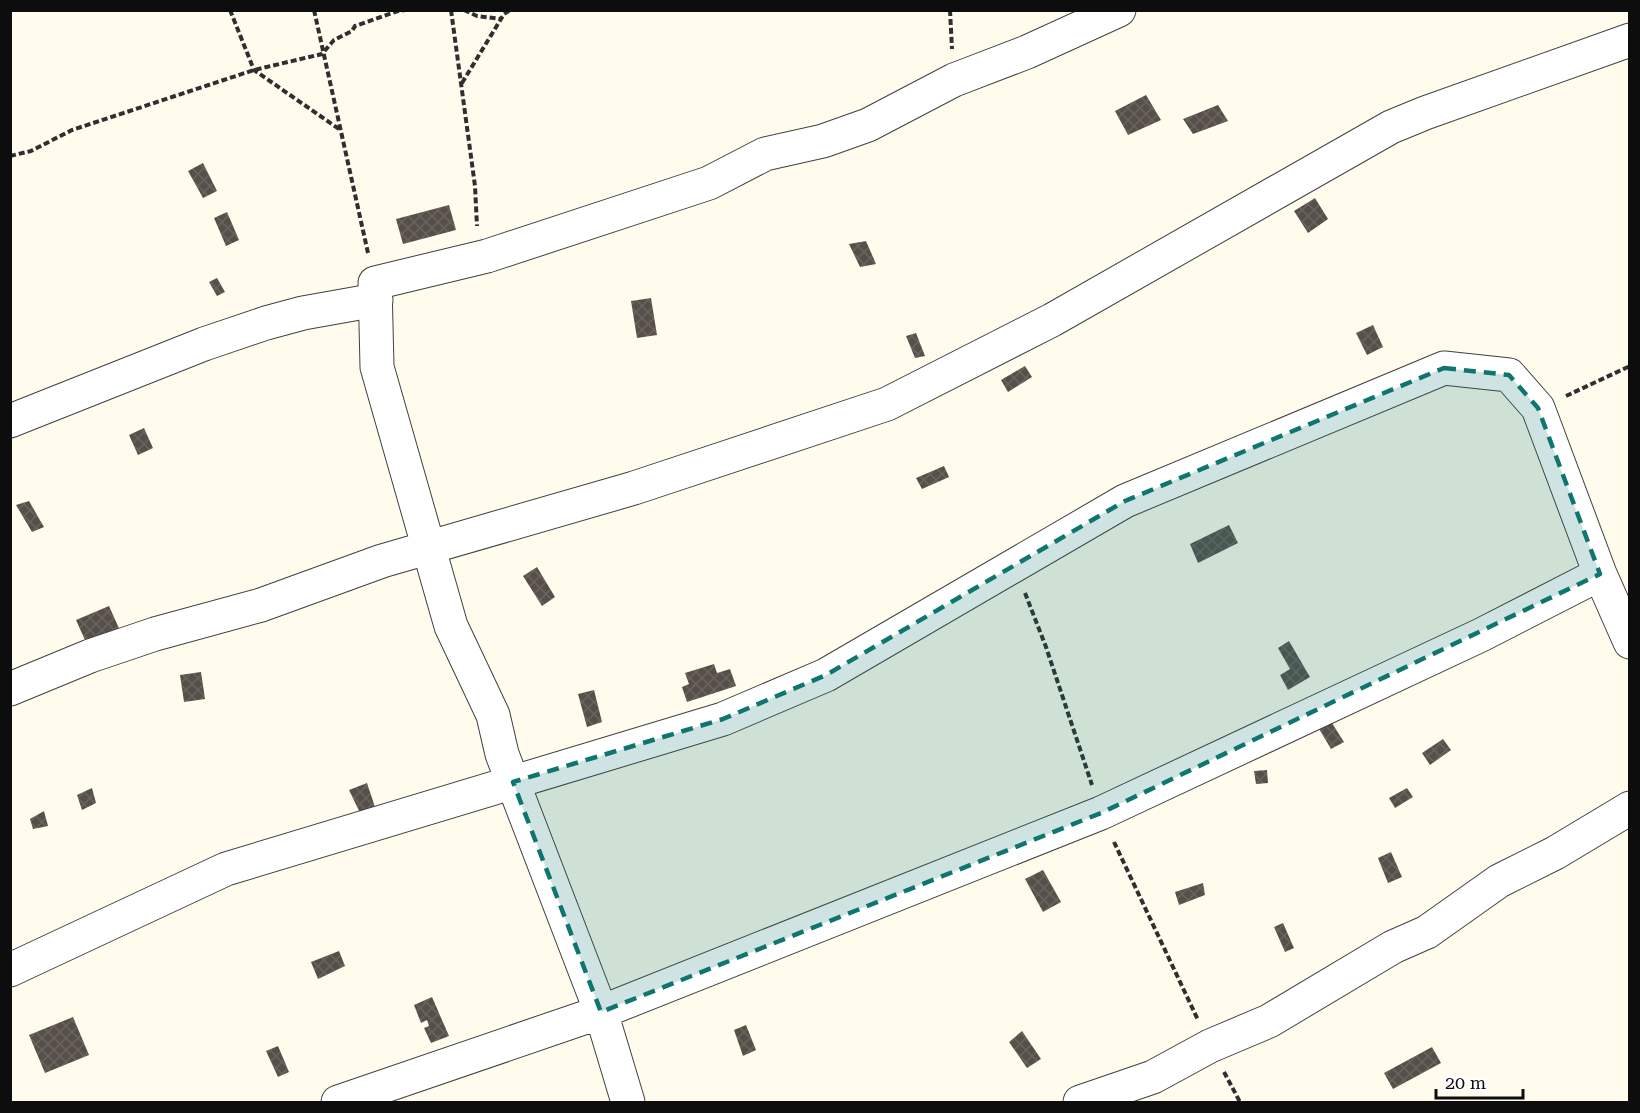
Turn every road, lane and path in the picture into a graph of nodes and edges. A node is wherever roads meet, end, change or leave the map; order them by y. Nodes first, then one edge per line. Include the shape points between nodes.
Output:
1 (230, 10) edge
2 (314, 10) edge
3 (405, 10) edge
4 (451, 10) edge
5 (464, 10) edge
6 (510, 10) edge
7 (1119, 10) edge
8 (501, 20) junction
9 (1629, 40) edge
10 (322, 54) junction
11 (254, 70) junction
12 (461, 84) junction
13 (340, 130) junction
14 (10, 156) edge
15 (477, 237) dead end
16 (375, 292) junction
17 (1629, 366) edge
18 (1538, 408) junction
19 (10, 421) edge
20 (429, 548) junction
21 (1600, 574) junction
22 (1629, 642) edge
23 (10, 689) edge
24 (513, 782) junction
25 (1629, 808) edge
26 (10, 970) edge
27 (601, 1012) junction
28 (338, 1102) edge
29 (627, 1102) edge
30 (1080, 1102) edge

1 - 11 path
2 - 10 path
3 - 10 path via 355,26
4 - 12 path
5 - 8 path
6 - 8 path
7 - 16 street via 1028,52 954,80 868,125 823,141 765,154 710,183
8 - 12 path
9 - 20 street via 1391,127 1052,320 887,404 634,488
10 - 11 path
10 - 13 path
11 - 13 path
11 - 14 path via 72,130 31,151
12 - 15 path via 475,186
13 - 16 path
16 - 19 street via 204,344
16 - 20 street via 377,367
17 - 18 path
18 - 21 street
18 - 24 street via 1509,375 1444,368 1125,501 826,675 723,719
20 - 23 street via 261,604 155,634
20 - 24 street via 451,626 493,715
21 - 22 street
21 - 27 street via 1481,635 1101,813
24 - 26 street via 226,869
24 - 27 street
25 - 30 street via 1555,853 1499,881 1427,932 1393,947 1269,1021 1210,1046 1153,1077
27 - 28 street
27 - 29 street

